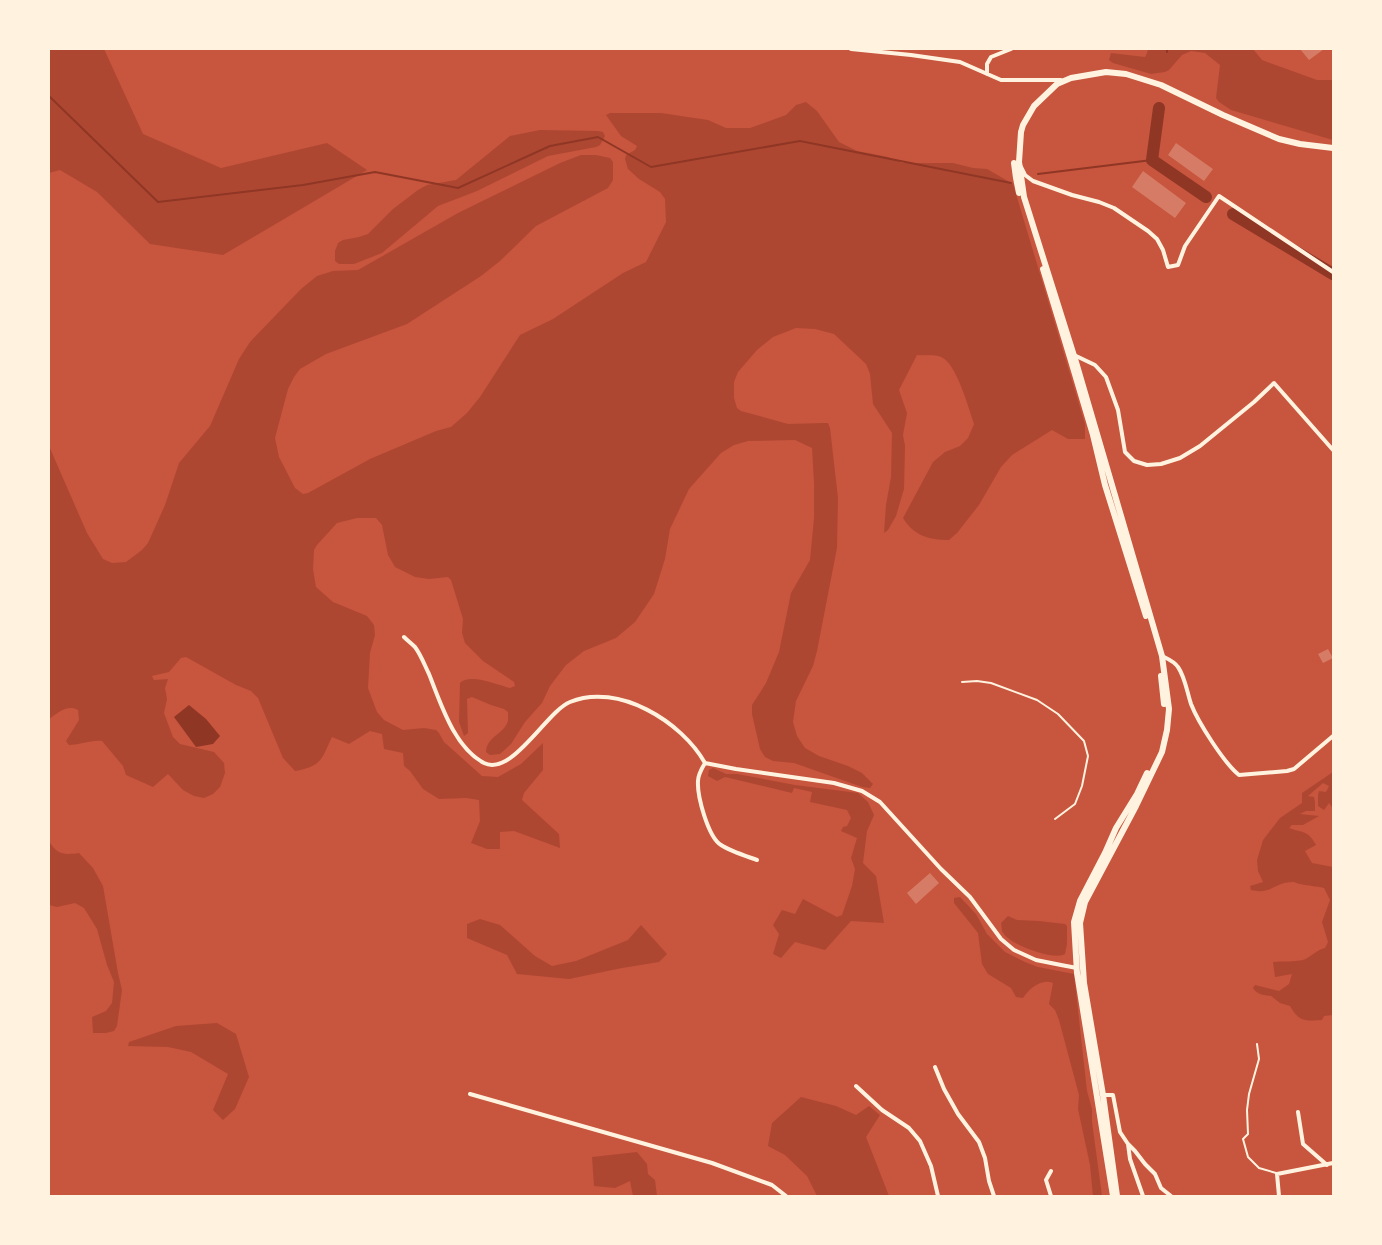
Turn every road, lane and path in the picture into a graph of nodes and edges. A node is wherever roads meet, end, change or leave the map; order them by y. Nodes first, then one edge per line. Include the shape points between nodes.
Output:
1 (851, 49) edge
2 (1011, 49) edge
3 (987, 74) junction
4 (1061, 80) junction
5 (1333, 147) edge
6 (1017, 164) junction
7 (1333, 272) edge
8 (1073, 358) junction
9 (1333, 450) edge
10 (404, 637) dead end
11 (1160, 659) junction
12 (962, 682) dead end
13 (1333, 736) edge
14 (705, 763) junction
15 (1056, 820) dead end
16 (757, 860) dead end
17 (1077, 971) junction
18 (1257, 1044) dead end
19 (935, 1067) dead end
20 (856, 1086) dead end
21 (470, 1094) dead end
22 (1103, 1095) junction
23 (1298, 1112) dead end
24 (1128, 1144) junction
25 (1333, 1163) edge
26 (1327, 1165) junction
27 (1051, 1171) dead end
28 (1277, 1174) junction
29 (786, 1196) edge
30 (938, 1196) edge
31 (994, 1196) edge
32 (1051, 1196) edge
33 (1113, 1196) edge
34 (1118, 1196) edge
35 (1143, 1196) edge
36 (1171, 1196) edge
37 (1278, 1196) edge

1 - 3 street via 960,62
2 - 3 street via 991,56
3 - 4 street via 1001,80
4 - 5 highway via 1106,71 1126,73 1160,83 1281,138
4 - 6 highway via 1036,99 1020,124 1015,145
5 - 6 highway via 1279,139 1161,85 1126,74 1106,72 1063,81 1034,106 1023,125
6 - 7 street via 1033,181 1114,208 1148,231 1163,250 1168,268 1178,266 1185,246 1219,196
6 - 8 highway
6 - 8 highway via 1016,178 1024,210 1067,351
8 - 9 street via 1095,366 1106,377 1118,410 1125,452 1134,462 1161,464 1180,458 1200,446 1274,383
8 - 11 highway
8 - 11 highway via 1105,485
10 - 14 street via 425,666 458,739 486,764 497,764 510,758 528,743 553,713 569,702 591,696 638,705 662,718 699,752
11 - 13 street via 1170,660 1178,667 1200,721 1231,769 1239,775 1294,769
11 - 17 highway via 1165,711 1160,747 1080,901 1074,922
11 - 22 highway via 1168,709 1162,752 1085,902 1080,923 1084,983
12 - 15 lane via 991,683 1037,700 1058,714 1084,742 1088,756 1082,786 1075,804
14 - 16 street via 698,778 698,791 713,836 720,844
14 - 17 street via 834,782 862,791 880,802 970,897 1001,939 1014,950 1036,960
17 - 33 highway
18 - 28 lane via 1259,1059 1249,1094 1248,1134 1243,1139 1248,1157 1259,1168
19 - 31 street via 958,1114 979,1142
20 - 30 street via 882,1110 909,1128 920,1141 931,1166
21 - 29 street via 712,1163 772,1186
22 - 24 street via 1114,1095 1120,1132
22 - 34 highway
23 - 26 street via 1303,1144
24 - 35 street
24 - 36 street via 1154,1174 1160,1188
25 - 26 street
26 - 28 street
27 - 32 street via 1046,1180
28 - 37 street

